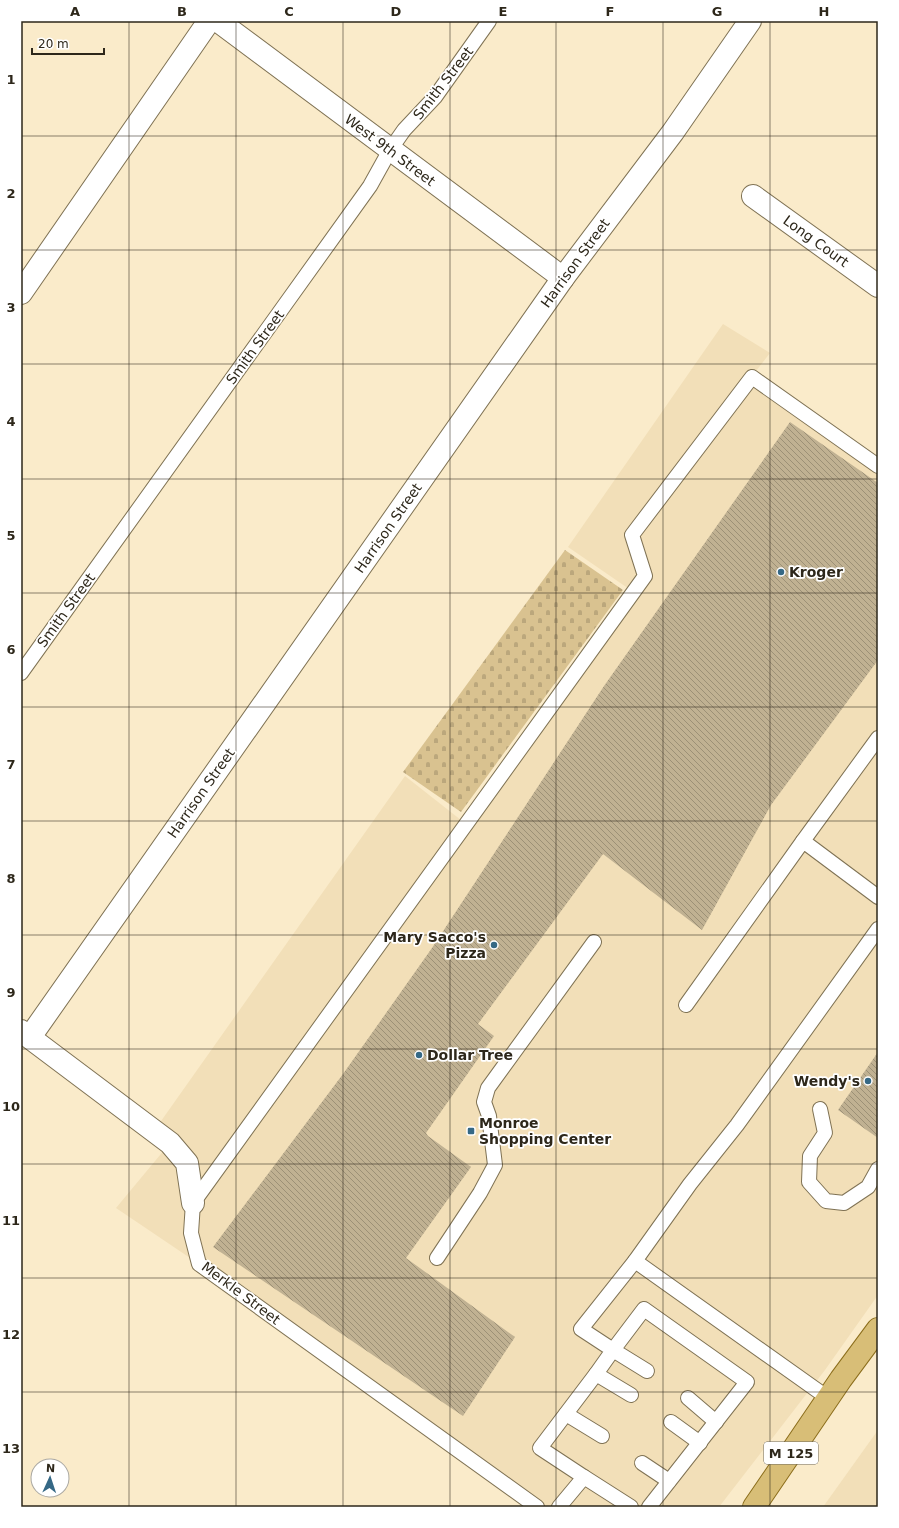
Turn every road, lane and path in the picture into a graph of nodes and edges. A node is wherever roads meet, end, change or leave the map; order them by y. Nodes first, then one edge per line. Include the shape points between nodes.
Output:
1 (209, 21) edge
2 (218, 21) edge
3 (489, 21) edge
4 (750, 21) edge
5 (390, 150) junction
6 (754, 196) dead end
7 (563, 278) junction
8 (878, 286) edge
9 (21, 293) edge
10 (878, 466) edge
11 (21, 673) edge
12 (878, 738) edge
13 (803, 840) junction
14 (878, 897) edge
15 (878, 929) edge
16 (594, 942) dead end
17 (686, 1005) dead end
18 (25, 1034) edge
19 (820, 1109) dead end
20 (878, 1169) edge
21 (193, 1203) junction
22 (437, 1258) dead end
23 (635, 1261) junction
24 (878, 1329) edge
25 (613, 1350) junction
26 (647, 1371) dead end
27 (596, 1374) junction
28 (630, 1395) dead end
29 (688, 1398) dead end
30 (828, 1398) junction
31 (566, 1414) junction
32 (671, 1422) dead end
33 (716, 1422) junction
34 (602, 1436) dead end
35 (700, 1443) junction
36 (642, 1463) dead end
37 (584, 1477) junction
38 (669, 1481) junction
39 (537, 1507) edge
40 (559, 1507) edge
41 (631, 1507) edge
42 (649, 1507) edge
43 (754, 1507) edge

1 - 9 street
2 - 5 street, West 9th Street
3 - 5 lane, Smith Street via 435,97 404,130
4 - 7 street, Harrison Street via 673,132
5 - 7 street, West 9th Street
5 - 11 lane, Smith Street via 370,186
6 - 8 street, Long Court
7 - 18 street, Harrison Street
10 - 21 lane via 752,377 632,535 645,576
12 - 13 lane
13 - 14 lane
13 - 17 lane
15 - 23 lane
16 - 22 lane via 488,1088 484,1102 489,1116 495,1165 480,1193
18 - 21 street, Merkle Street via 170,1143 187,1163
19 - 20 lane via 825,1133 810,1156 809,1182 826,1202 844,1203 868,1187
21 - 39 lane, Merkle Street via 190,1233 199,1264
23 - 25 lane via 581,1329
23 - 30 lane
24 - 30 main road, M 125
25 - 26 lane
25 - 27 lane
25 - 33 lane via 644,1309 747,1382
27 - 28 lane
27 - 31 lane
29 - 33 lane
30 - 43 main road, M 125
31 - 34 lane
31 - 37 lane via 540,1448
32 - 35 lane
33 - 35 lane
35 - 38 lane
36 - 38 lane
37 - 40 lane
37 - 41 lane
38 - 42 lane

